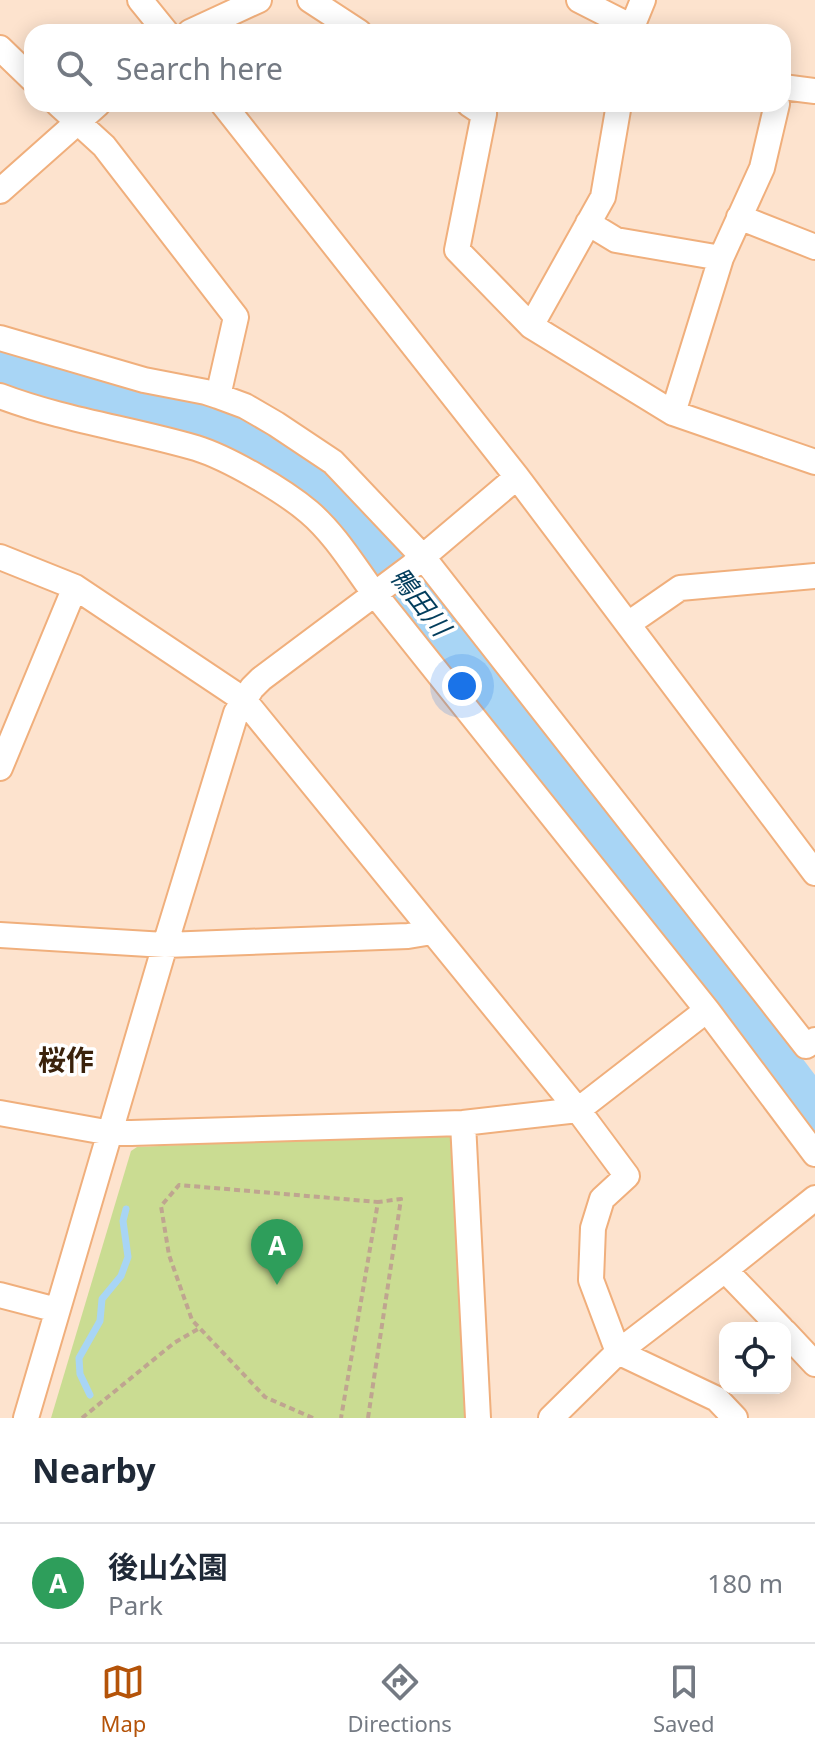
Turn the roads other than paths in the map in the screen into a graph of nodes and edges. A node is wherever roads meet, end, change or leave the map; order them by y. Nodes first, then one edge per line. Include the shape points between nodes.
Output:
1 (140, 0) edge
2 (259, 0) edge
3 (310, 0) edge
4 (579, 0) edge
5 (643, 0) edge
6 (160, 24) edge
7 (207, 24) edge
8 (347, 24) edge
9 (625, 24) edge
10 (637, 24) edge
11 (0, 48) edge
12 (24, 71) edge
13 (791, 88) edge
14 (815, 91) edge
15 (66, 112) edge
16 (89, 112) edge
17 (229, 112) edge
18 (481, 112) edge
19 (618, 112) edge
20 (775, 112) edge
21 (77, 123) junction
22 (0, 191) edge
23 (739, 217) junction
24 (588, 223) junction
25 (815, 247) edge
26 (721, 258) junction
27 (531, 326) junction
28 (0, 338) edge
29 (0, 396) edge
30 (218, 396) junction
31 (673, 413) junction
32 (815, 462) edge
33 (517, 477) junction
34 (0, 557) edge
35 (417, 561) junction
36 (815, 576) edge
37 (75, 587) junction
38 (378, 591) junction
39 (628, 624) junction
40 (244, 700) junction
41 (1, 763) edge
42 (815, 873) edge
43 (432, 932) junction
44 (0, 935) edge
45 (165, 945) junction
46 (707, 1010) junction
47 (815, 1040) edge
48 (578, 1110) junction
49 (0, 1113) edge
50 (463, 1123) junction
51 (111, 1133) junction
52 (815, 1154) edge
53 (815, 1198) edge
54 (725, 1270) junction
55 (0, 1295) edge
56 (57, 1310) junction
57 (775, 1322) edge
58 (791, 1338) edge
59 (618, 1352) junction
60 (815, 1364) edge
61 (26, 1418) edge
62 (478, 1418) edge
63 (551, 1418) edge
64 (735, 1418) edge

1 - 6 street
2 - 7 street
3 - 8 street
4 - 9 street
5 - 10 street
11 - 12 street
13 - 14 street
15 - 21 street
16 - 21 street
17 - 33 street
18 - 27 street via 457,250
19 - 24 street via 603,197
20 - 23 street via 762,168
21 - 22 street
21 - 30 street via 104,146 236,317
23 - 25 street
23 - 26 street
24 - 26 street via 616,240
24 - 27 street
26 - 31 street
27 - 31 street
28 - 30 street
29 - 38 street via 199,449 234,464 309,512
30 - 35 street via 245,406 333,462
31 - 32 street
33 - 35 street
33 - 39 street
34 - 37 street
35 - 38 street
35 - 47 street via 806,1046
36 - 39 street via 680,588
37 - 40 street
37 - 41 street
38 - 40 street via 261,679
38 - 46 street
39 - 42 street
40 - 43 street
40 - 45 street
43 - 45 street
43 - 48 street
44 - 45 street
45 - 51 street
46 - 48 street
46 - 52 street
48 - 50 street
48 - 59 street via 627,1176 602,1199 593,1228 591,1280
49 - 51 street
50 - 51 street
50 - 62 street
51 - 56 street
53 - 54 street
54 - 57 street
54 - 59 street
55 - 56 street
56 - 61 street
58 - 60 street
59 - 63 street
59 - 64 street via 717,1399

